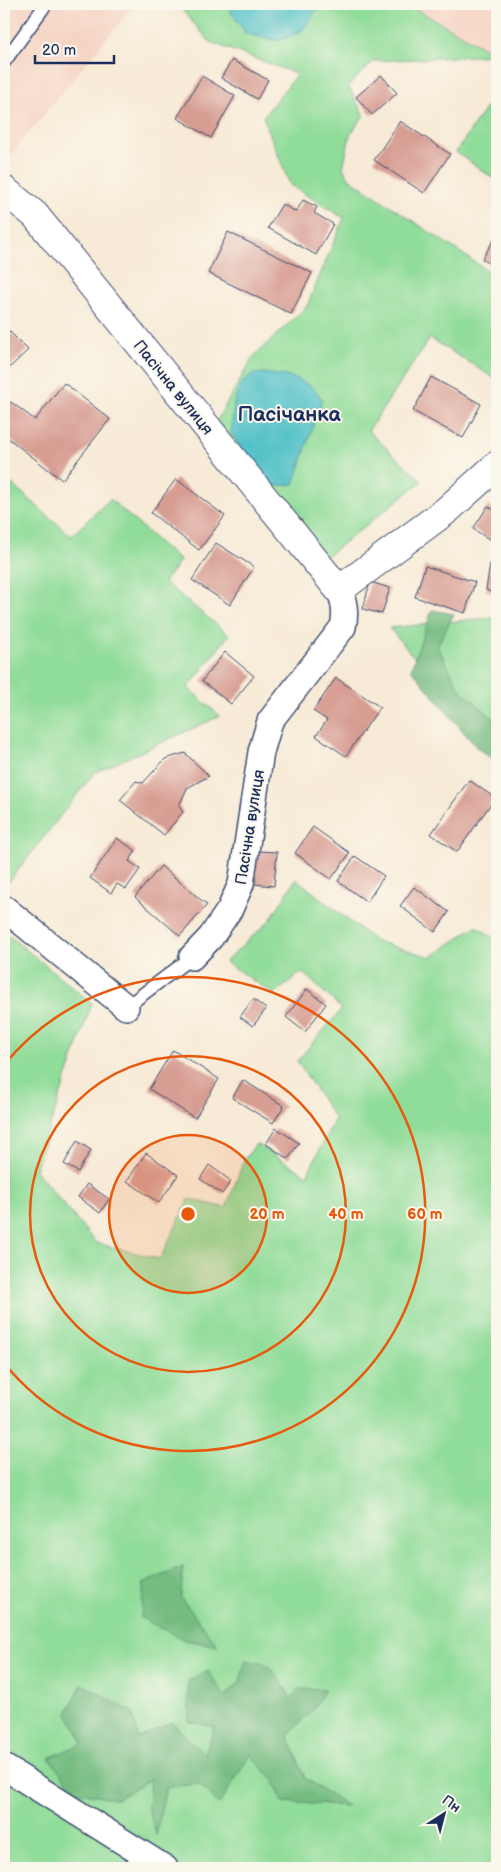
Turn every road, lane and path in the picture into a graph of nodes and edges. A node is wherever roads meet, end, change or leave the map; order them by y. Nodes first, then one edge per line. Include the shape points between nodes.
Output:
1 (46, 4) edge
2 (4, 62) edge
3 (4, 190) edge
4 (497, 465) edge
5 (339, 590) junction
6 (4, 908) edge
7 (192, 957) joint
8 (126, 1007) joint
9 (4, 1767) edge
10 (165, 1868) edge

1 - 2 lane
3 - 5 street, Пасічна вулиця via 35,215
4 - 5 street via 447,510
5 - 7 street, Пасічна вулиця via 346,616 343,627 270,721 260,752 241,884 230,909
6 - 8 street, Пасічна вулиця
7 - 8 lane, Пасічна вулиця
9 - 10 street

